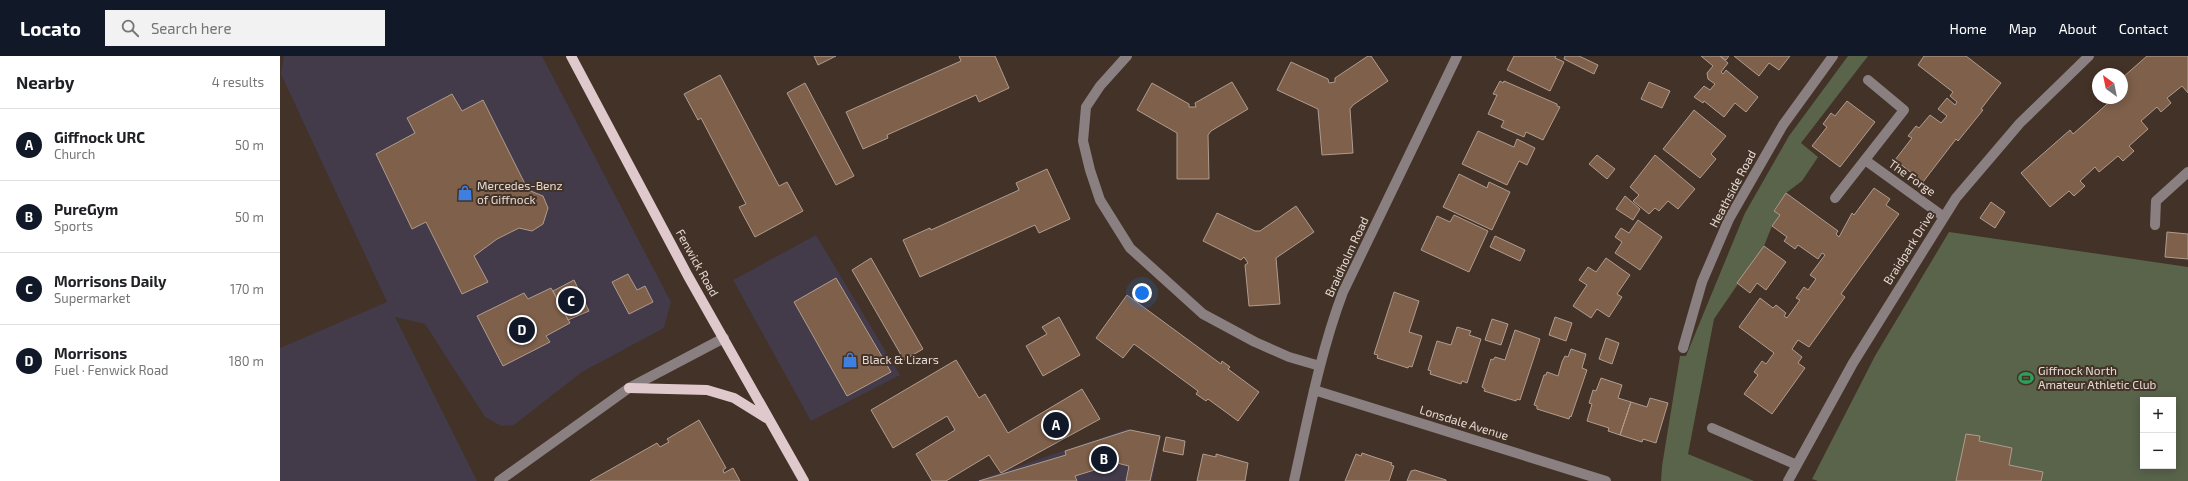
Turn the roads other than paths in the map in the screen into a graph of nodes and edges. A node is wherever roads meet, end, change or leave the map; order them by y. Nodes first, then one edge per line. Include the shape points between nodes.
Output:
1 (571, 56) edge
2 (1126, 56) edge
3 (1457, 56) edge
4 (1833, 56) edge
5 (2088, 56) edge
6 (1868, 80) dead end
7 (1865, 160) junction
8 (2188, 172) edge
9 (1835, 198) dead end
10 (1944, 217) junction
11 (2156, 225) dead end
12 (724, 338) junction
13 (1683, 348) dead end
14 (1320, 366) junction
15 (629, 388) junction
16 (1314, 390) junction
17 (769, 420) junction
18 (1712, 428) dead end
19 (1797, 465) junction
20 (499, 481) edge
21 (804, 481) edge
22 (1294, 481) edge
23 (1606, 481) edge
24 (1788, 481) edge

1 - 12 main road, Fenwick Road
2 - 14 street via 1086,107 1083,140 1100,200 1130,248 1203,314 1255,342
3 - 14 street, Braidholm Road via 1343,292
4 - 13 street, Heathside Road via 1783,125 1730,219 1702,282
5 - 10 street, Braidpark Drive via 2020,123 1956,198
6 - 7 street via 1904,110
7 - 9 street
7 - 10 street, The Forge
8 - 11 street via 2156,201
10 - 19 street, Braidpark Drive via 1853,363
12 - 15 street
12 - 17 main road, Fenwick Road
14 - 16 street, Braidholm Road
15 - 17 main road via 707,390 734,398
15 - 20 street
16 - 22 street, Braidholm Road
16 - 23 street, Lonsdale Avenue
17 - 21 main road, Fenwick Road
18 - 19 street
19 - 24 street, Braidpark Drive

